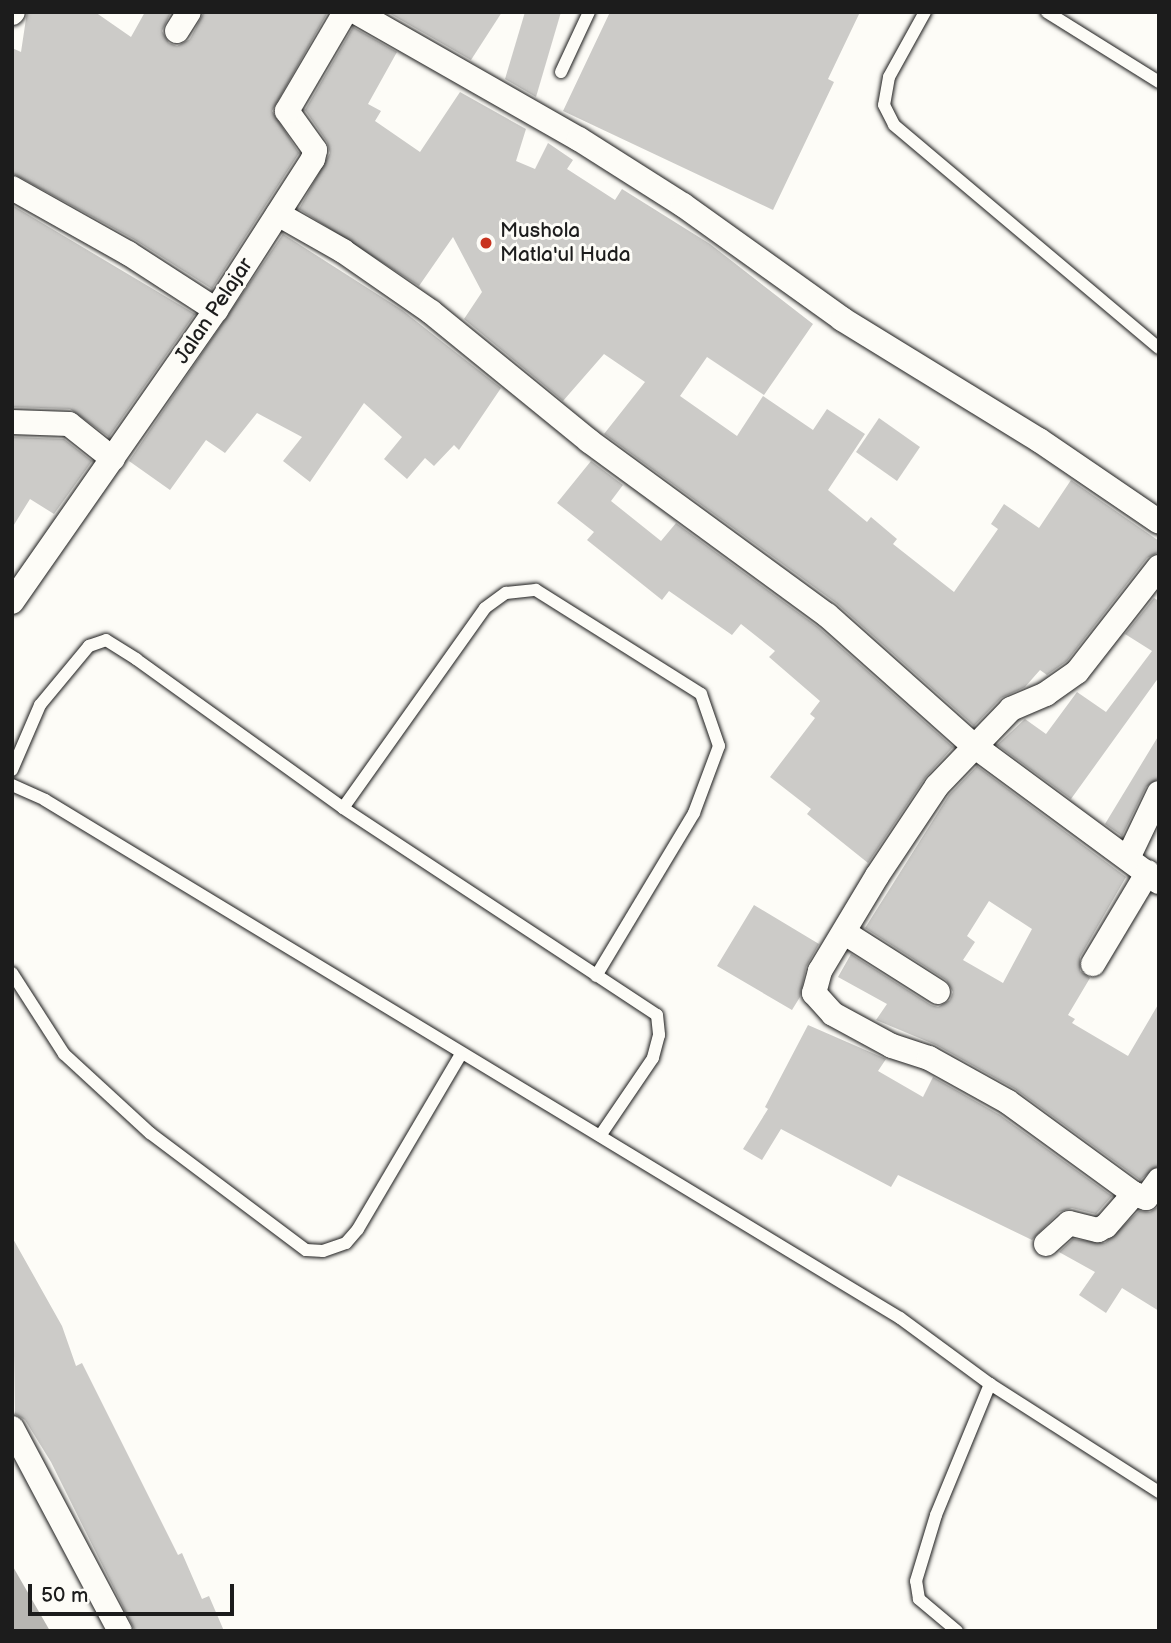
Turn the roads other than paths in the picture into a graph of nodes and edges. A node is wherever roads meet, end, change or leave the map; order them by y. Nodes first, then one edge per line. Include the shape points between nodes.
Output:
1 (345, 12) edge
2 (356, 12) edge
3 (589, 12) edge
4 (925, 12) edge
5 (1046, 12) edge
6 (561, 72) dead end
7 (1159, 82) edge
8 (12, 188) edge
9 (278, 214) junction
10 (216, 310) junction
11 (1159, 348) edge
12 (12, 422) edge
13 (113, 459) junction
14 (1159, 522) edge
15 (1159, 567) edge
16 (12, 602) edge
17 (973, 745) junction
18 (12, 769) edge
19 (12, 785) edge
20 (1159, 793) edge
21 (343, 807) junction
22 (1145, 871) edge
23 (845, 933) junction
24 (1093, 964) dead end
25 (12, 973) edge
26 (596, 976) junction
27 (938, 992) dead end
28 (461, 1054) junction
29 (600, 1136) junction
30 (1159, 1180) edge
31 (1134, 1194) junction
32 (1046, 1244) dead end
33 (990, 1384) junction
34 (12, 1428) edge
35 (1159, 1492) edge
36 (120, 1631) edge
37 (957, 1631) edge

1 - 9 street, Jalan Pelajar via 289,102 287,111 293,124 315,150
2 - 14 street via 649,183 842,319 1039,440
3 - 6 lane
4 - 11 lane via 889,77 884,104 894,125
5 - 7 lane
8 - 10 street via 128,253
9 - 10 street, Jalan Pelajar
9 - 17 street via 343,251 431,312 589,441 827,615
10 - 13 street, Jalan Pelajar
12 - 13 street via 69,424
13 - 16 street, Jalan Pelajar
15 - 17 street via 1077,672 1046,694 1011,709
17 - 22 street
17 - 23 street via 937,786
18 - 21 lane via 40,705 67,667 89,646 106,640
19 - 28 lane via 45,800
20 - 22 street
21 - 26 lane
21 - 26 lane via 485,608 506,593 536,590 701,694 719,746 694,813
22 - 24 street
23 - 27 street
23 - 31 street via 820,971 814,993 823,1008 1008,1102
25 - 28 lane via 74,1063 150,1133 306,1250 323,1251 346,1242 358,1228
26 - 29 lane via 657,1015 659,1035 653,1058
28 - 29 lane
29 - 33 lane via 900,1318
30 - 31 street via 1146,1198
31 - 32 street via 1098,1230 1069,1223
33 - 35 lane
33 - 37 lane via 936,1516 916,1581 919,1599
34 - 36 street

